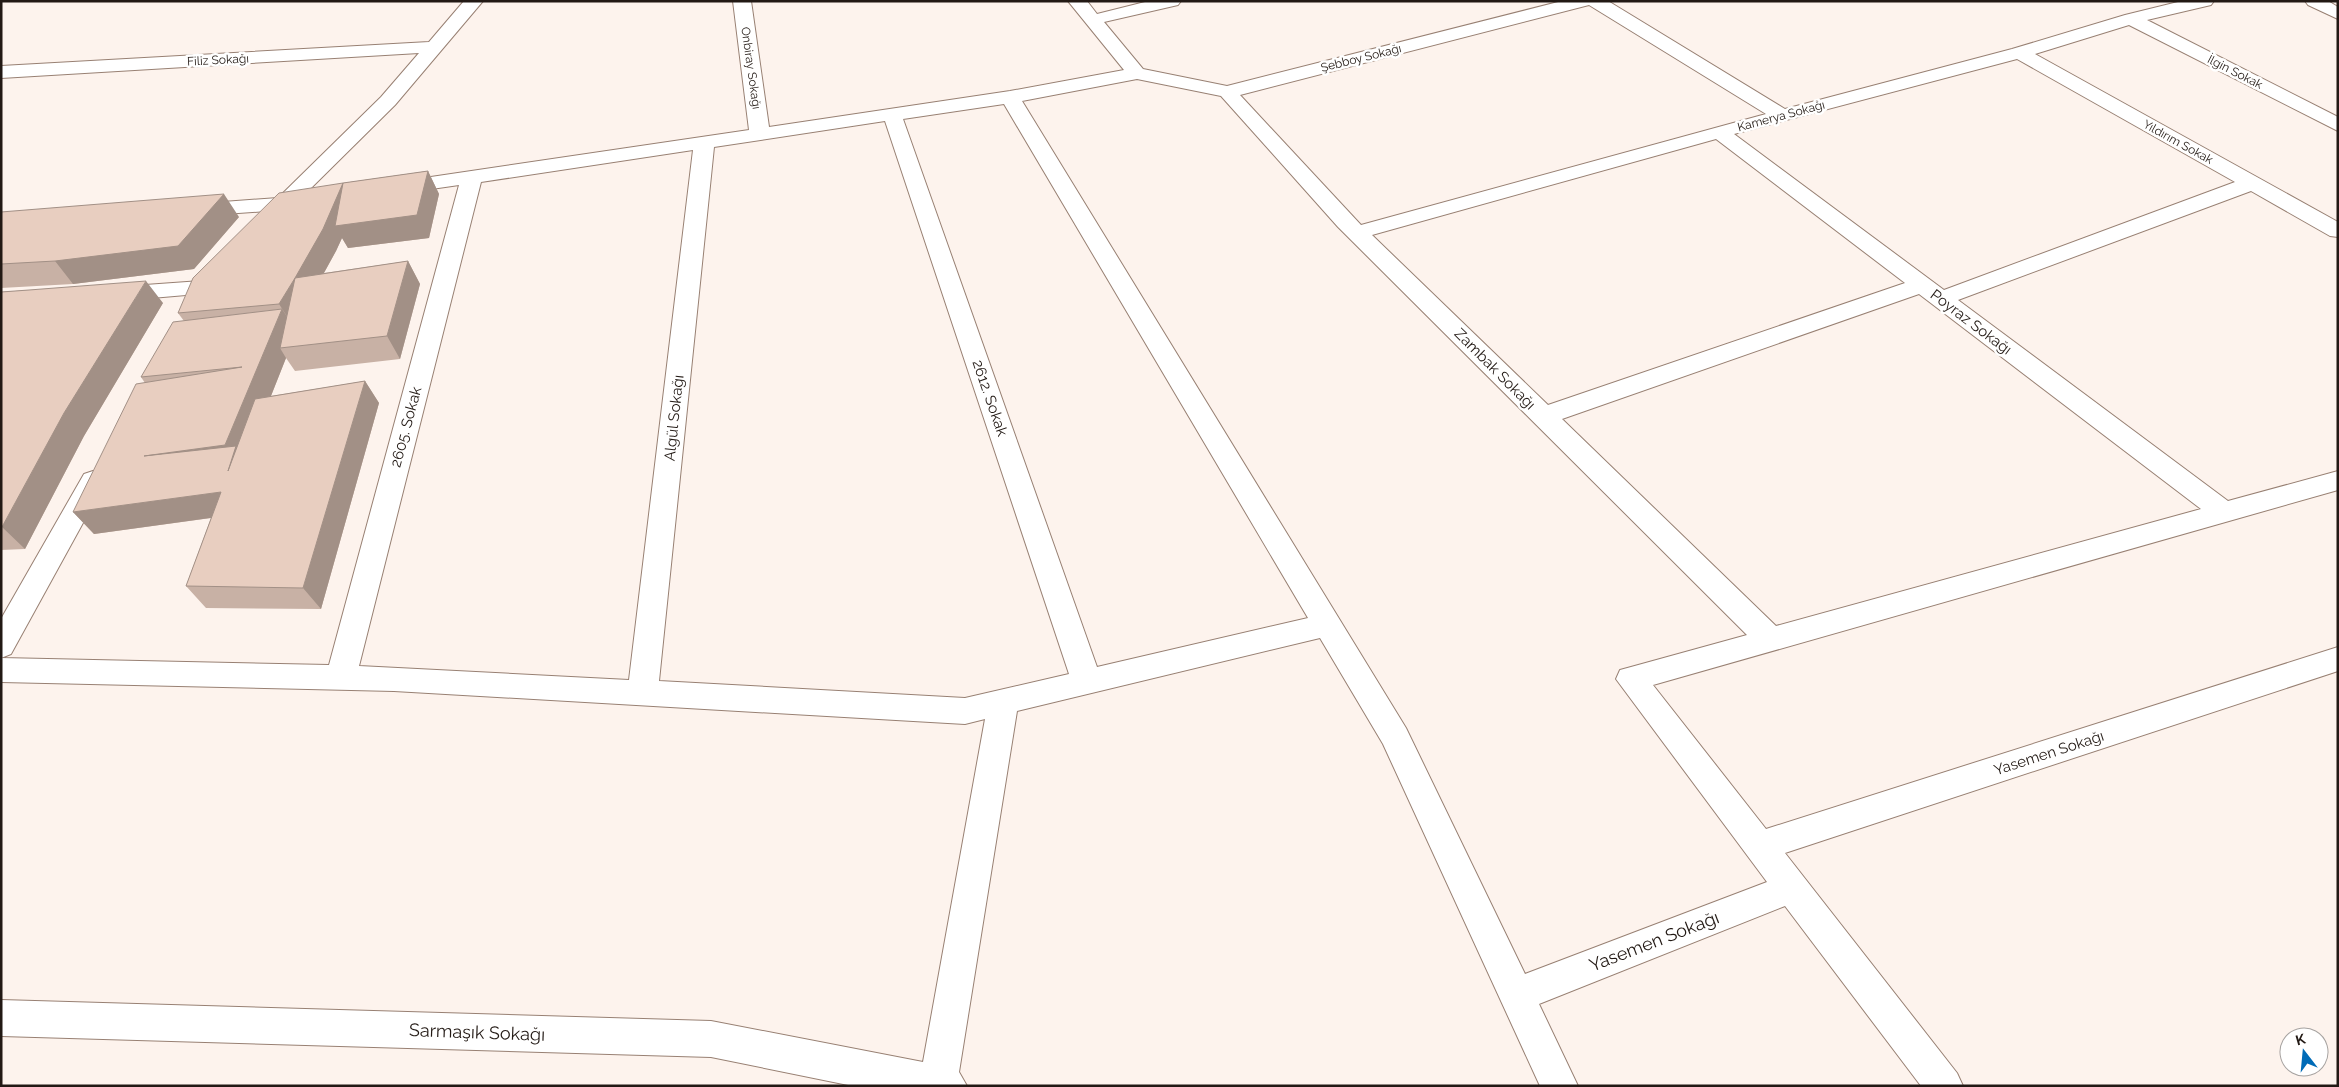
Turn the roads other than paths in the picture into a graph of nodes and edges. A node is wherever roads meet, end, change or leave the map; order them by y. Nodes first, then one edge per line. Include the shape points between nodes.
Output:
1 (474, 1) edge
2 (742, 1) edge
3 (1077, 1) edge
4 (1172, 1) edge
5 (1584, 1) edge
6 (1595, 1) edge
7 (2205, 1) edge
8 (2314, 1) edge
9 (2338, 14) edge
10 (2131, 19) junction
11 (1092, 20) junction
12 (434, 47) junction
13 (2019, 53) junction
14 (1, 72) edge
15 (1137, 73) junction
16 (1227, 92) junction
17 (1010, 97) junction
18 (892, 114) junction
19 (1783, 116) junction
20 (2338, 125) edge
21 (1719, 132) junction
22 (760, 134) junction
23 (704, 142) junction
24 (472, 177) junction
25 (2252, 183) junction
26 (377, 191) edge
27 (320, 200) edge
28 (282, 206) junction
29 (175, 211) edge
30 (261, 226) edge
31 (2338, 231) edge
32 (1357, 233) junction
33 (1922, 285) junction
34 (96, 295) edge
35 (1940, 299) junction
36 (187, 314) edge
37 (1543, 416) junction
38 (105, 461) edge
39 (2338, 480) edge
40 (2224, 512) junction
41 (1327, 625) junction
42 (1770, 639) junction
43 (1, 646) edge
44 (2338, 660) edge
45 (1, 670) edge
46 (341, 677) junction
47 (1087, 682) junction
48 (643, 693) junction
49 (1003, 702) junction
50 (1760, 846) junction
51 (1792, 888) junction
52 (1516, 995) junction
53 (1, 1018) edge
54 (943, 1085) edge
55 (1559, 1086) edge
56 (1944, 1086) edge

1 - 12 street
2 - 22 street, Onbiray Sokağı
3 - 11 street
4 - 11 street
5 - 16 street, Şebboy Sokağı
6 - 19 street
7 - 10 street, Kamerya Sokağı
8 - 9 street
10 - 13 street, Kamerya Sokağı
10 - 20 street, İlgin Sokak
11 - 15 street
12 - 14 street, Filiz Sokağı
12 - 28 street via 388,101
13 - 19 street, Kamerya Sokağı
13 - 25 street, Yıldırım Sokak
15 - 16 street, Şebboy Sokağı
15 - 17 street
16 - 32 street, Zambak Sokağı
17 - 18 street
17 - 41 street
18 - 22 street
18 - 47 street, 2612. Sokak
19 - 21 street, Kamerya Sokağı
21 - 32 street, Kamerya Sokağı
21 - 33 street, Poyraz Sokağı
22 - 23 street
23 - 24 street
23 - 48 street, Algül Sokağı
24 - 26 street
24 - 46 street, 2605. Sokak
25 - 31 street, Yıldırım Sokak
25 - 35 street
27 - 28 street
28 - 29 street
28 - 30 street
32 - 37 street, Zambak Sokağı
33 - 35 street, Poyraz Sokağı
33 - 37 street
34 - 36 street via 207,281
35 - 40 street, Poyraz Sokağı
37 - 42 street, Zambak Sokağı
38 - 43 street
39 - 40 street
40 - 42 street
41 - 47 street
41 - 52 street via 1395,737
42 - 50 street via 1631,679
44 - 50 street, Yasemen Sokağı
45 - 46 street
46 - 48 street
47 - 49 street
48 - 49 street via 966,711
49 - 54 street
50 - 51 street
51 - 52 street, Yasemen Sokağı
51 - 56 street
52 - 55 street
53 - 54 street, Sarmaşık Sokağı via 711,1038

